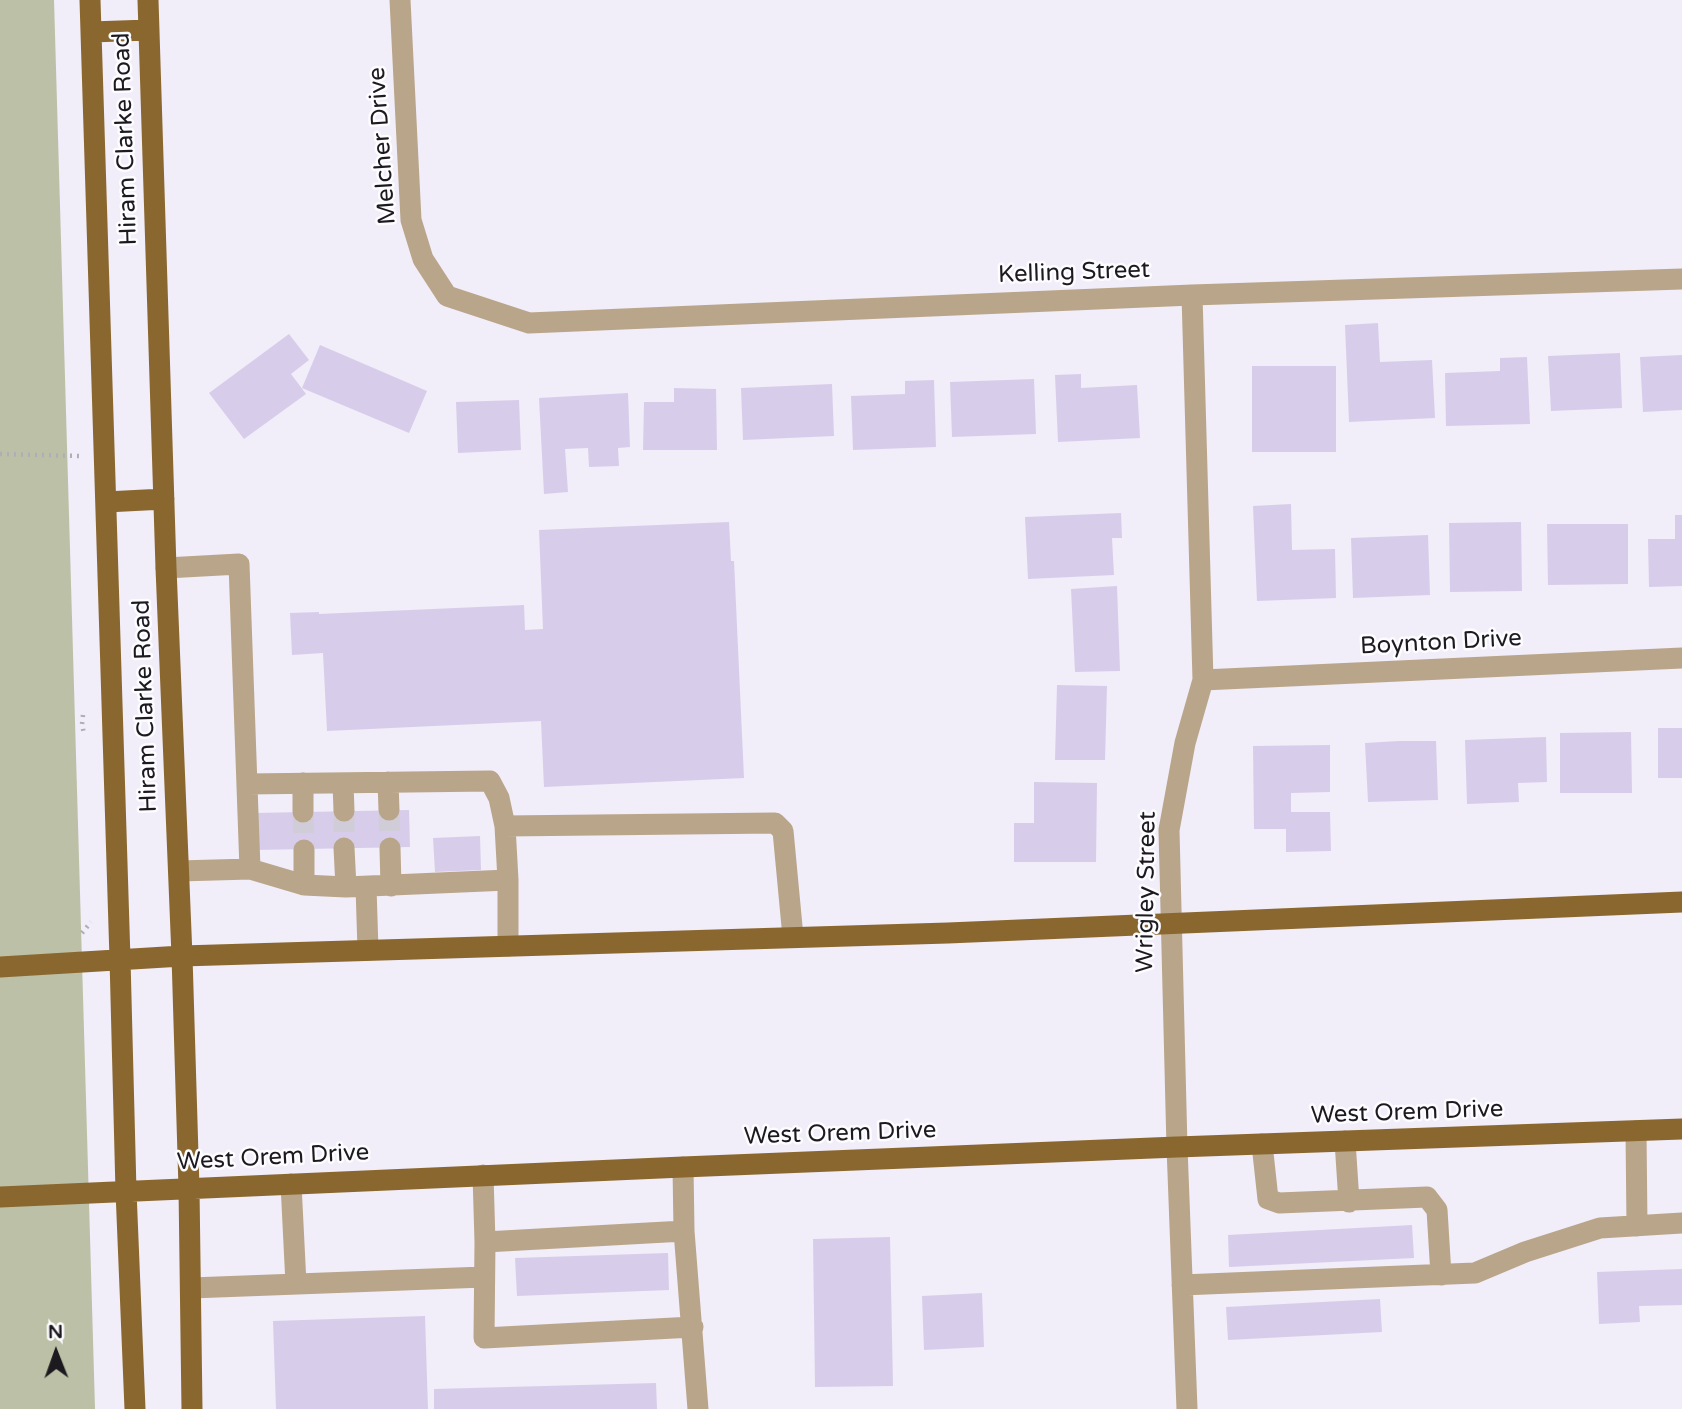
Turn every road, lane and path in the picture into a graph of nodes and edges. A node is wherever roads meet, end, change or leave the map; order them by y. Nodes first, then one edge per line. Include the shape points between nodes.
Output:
1 (90, 0) edge
2 (148, 0) edge
3 (400, 0) edge
4 (149, 30) junction
5 (91, 33) junction
6 (1682, 279) edge
7 (1192, 295) junction
8 (471, 305) joint
9 (0, 454) edge
10 (80, 456) dead end
11 (164, 499) junction
12 (106, 502) junction
13 (166, 568) junction
14 (1682, 658) edge
15 (1203, 680) junction
16 (388, 782) junction
17 (303, 783) junction
18 (343, 783) junction
19 (247, 784) junction
20 (389, 810) tunnel mouth
21 (344, 811) tunnel mouth
22 (303, 813) tunnel mouth
23 (505, 826) junction
24 (344, 848) tunnel mouth
25 (390, 848) tunnel mouth
26 (304, 850) tunnel mouth
27 (250, 869) junction
28 (179, 871) junction
29 (508, 880) junction
30 (304, 884) junction
31 (391, 886) junction
32 (356, 887) junction
33 (1682, 902) edge
34 (1171, 923) junction
35 (793, 937) junction
36 (508, 946) junction
37 (368, 950) junction
38 (182, 956) junction
39 (120, 959) junction
40 (0, 967) edge
41 (1682, 1129) edge
42 (1636, 1131) junction
43 (1345, 1141) junction
44 (1262, 1144) junction
45 (1177, 1147) junction
46 (683, 1167) junction
47 (482, 1175) junction
48 (292, 1184) junction
49 (189, 1188) junction
50 (126, 1191) junction
51 (0, 1197) edge
52 (1349, 1202) junction
53 (1682, 1223) edge
54 (1637, 1226) junction
55 (684, 1231) junction
56 (485, 1242) junction
57 (1441, 1275) junction
58 (484, 1277) junction
59 (296, 1284) junction
60 (1182, 1285) junction
61 (191, 1288) junction
62 (693, 1327) junction
63 (135, 1409) edge
64 (192, 1409) edge
65 (698, 1409) edge
66 (1187, 1409) edge

1 - 5 main road, Hiram Clarke Road
2 - 4 main road, Hiram Clarke Road
3 - 8 street, Melcher Drive via 411,220 424,259 447,296
4 - 5 main road
4 - 11 main road, Hiram Clarke Road
5 - 12 main road, Hiram Clarke Road
6 - 7 street, Kelling Street
7 - 8 street, Kelling Street via 529,323
7 - 15 street, Wrigley Street
9 - 10 path
11 - 12 main road
11 - 13 main road, Hiram Clarke Road
12 - 39 main road, Hiram Clarke Road
13 - 19 street via 239,564
13 - 28 main road, Hiram Clarke Road
14 - 15 street, Boynton Drive
15 - 34 street, Wrigley Street via 1185,743 1169,830
16 - 18 street
16 - 20 street
16 - 23 street via 489,781
17 - 18 street
17 - 19 street
17 - 22 street
18 - 21 street
19 - 27 street
23 - 29 street
23 - 35 street via 775,823 783,831
24 - 32 street
25 - 31 street
26 - 30 street
27 - 28 street
27 - 30 street
28 - 38 main road, Hiram Clarke Road
29 - 31 street
29 - 36 street
30 - 32 street
31 - 32 street
32 - 37 street
33 - 34 main road
34 - 35 main road
34 - 45 street, Wrigley Street
35 - 36 main road
36 - 37 main road
37 - 38 main road
38 - 39 main road
38 - 49 main road, Hiram Clarke Road
39 - 40 main road
39 - 50 main road, Hiram Clarke Road
41 - 42 main road, West Orem Drive
42 - 43 main road, West Orem Drive
42 - 54 street
43 - 44 main road, West Orem Drive
43 - 52 street
44 - 45 main road, West Orem Drive
44 - 52 street via 1268,1199 1279,1203
45 - 46 main road, West Orem Drive
45 - 60 street, Wrigley Street
46 - 47 main road, West Orem Drive
46 - 55 street
47 - 48 main road, West Orem Drive
47 - 56 street
48 - 49 main road, West Orem Drive
48 - 59 street
49 - 50 main road, West Orem Drive
49 - 61 main road, Hiram Clarke Road
50 - 51 main road, West Orem Drive
50 - 63 main road, Hiram Clarke Road
52 - 57 street via 1427,1197 1437,1210
53 - 54 street
54 - 57 street via 1600,1227 1475,1273
55 - 56 street
55 - 62 street
56 - 58 street
57 - 60 street
58 - 59 street
58 - 62 street via 484,1338
59 - 61 street
60 - 66 street, Wrigley Street
61 - 64 main road, Hiram Clarke Road
62 - 65 street

